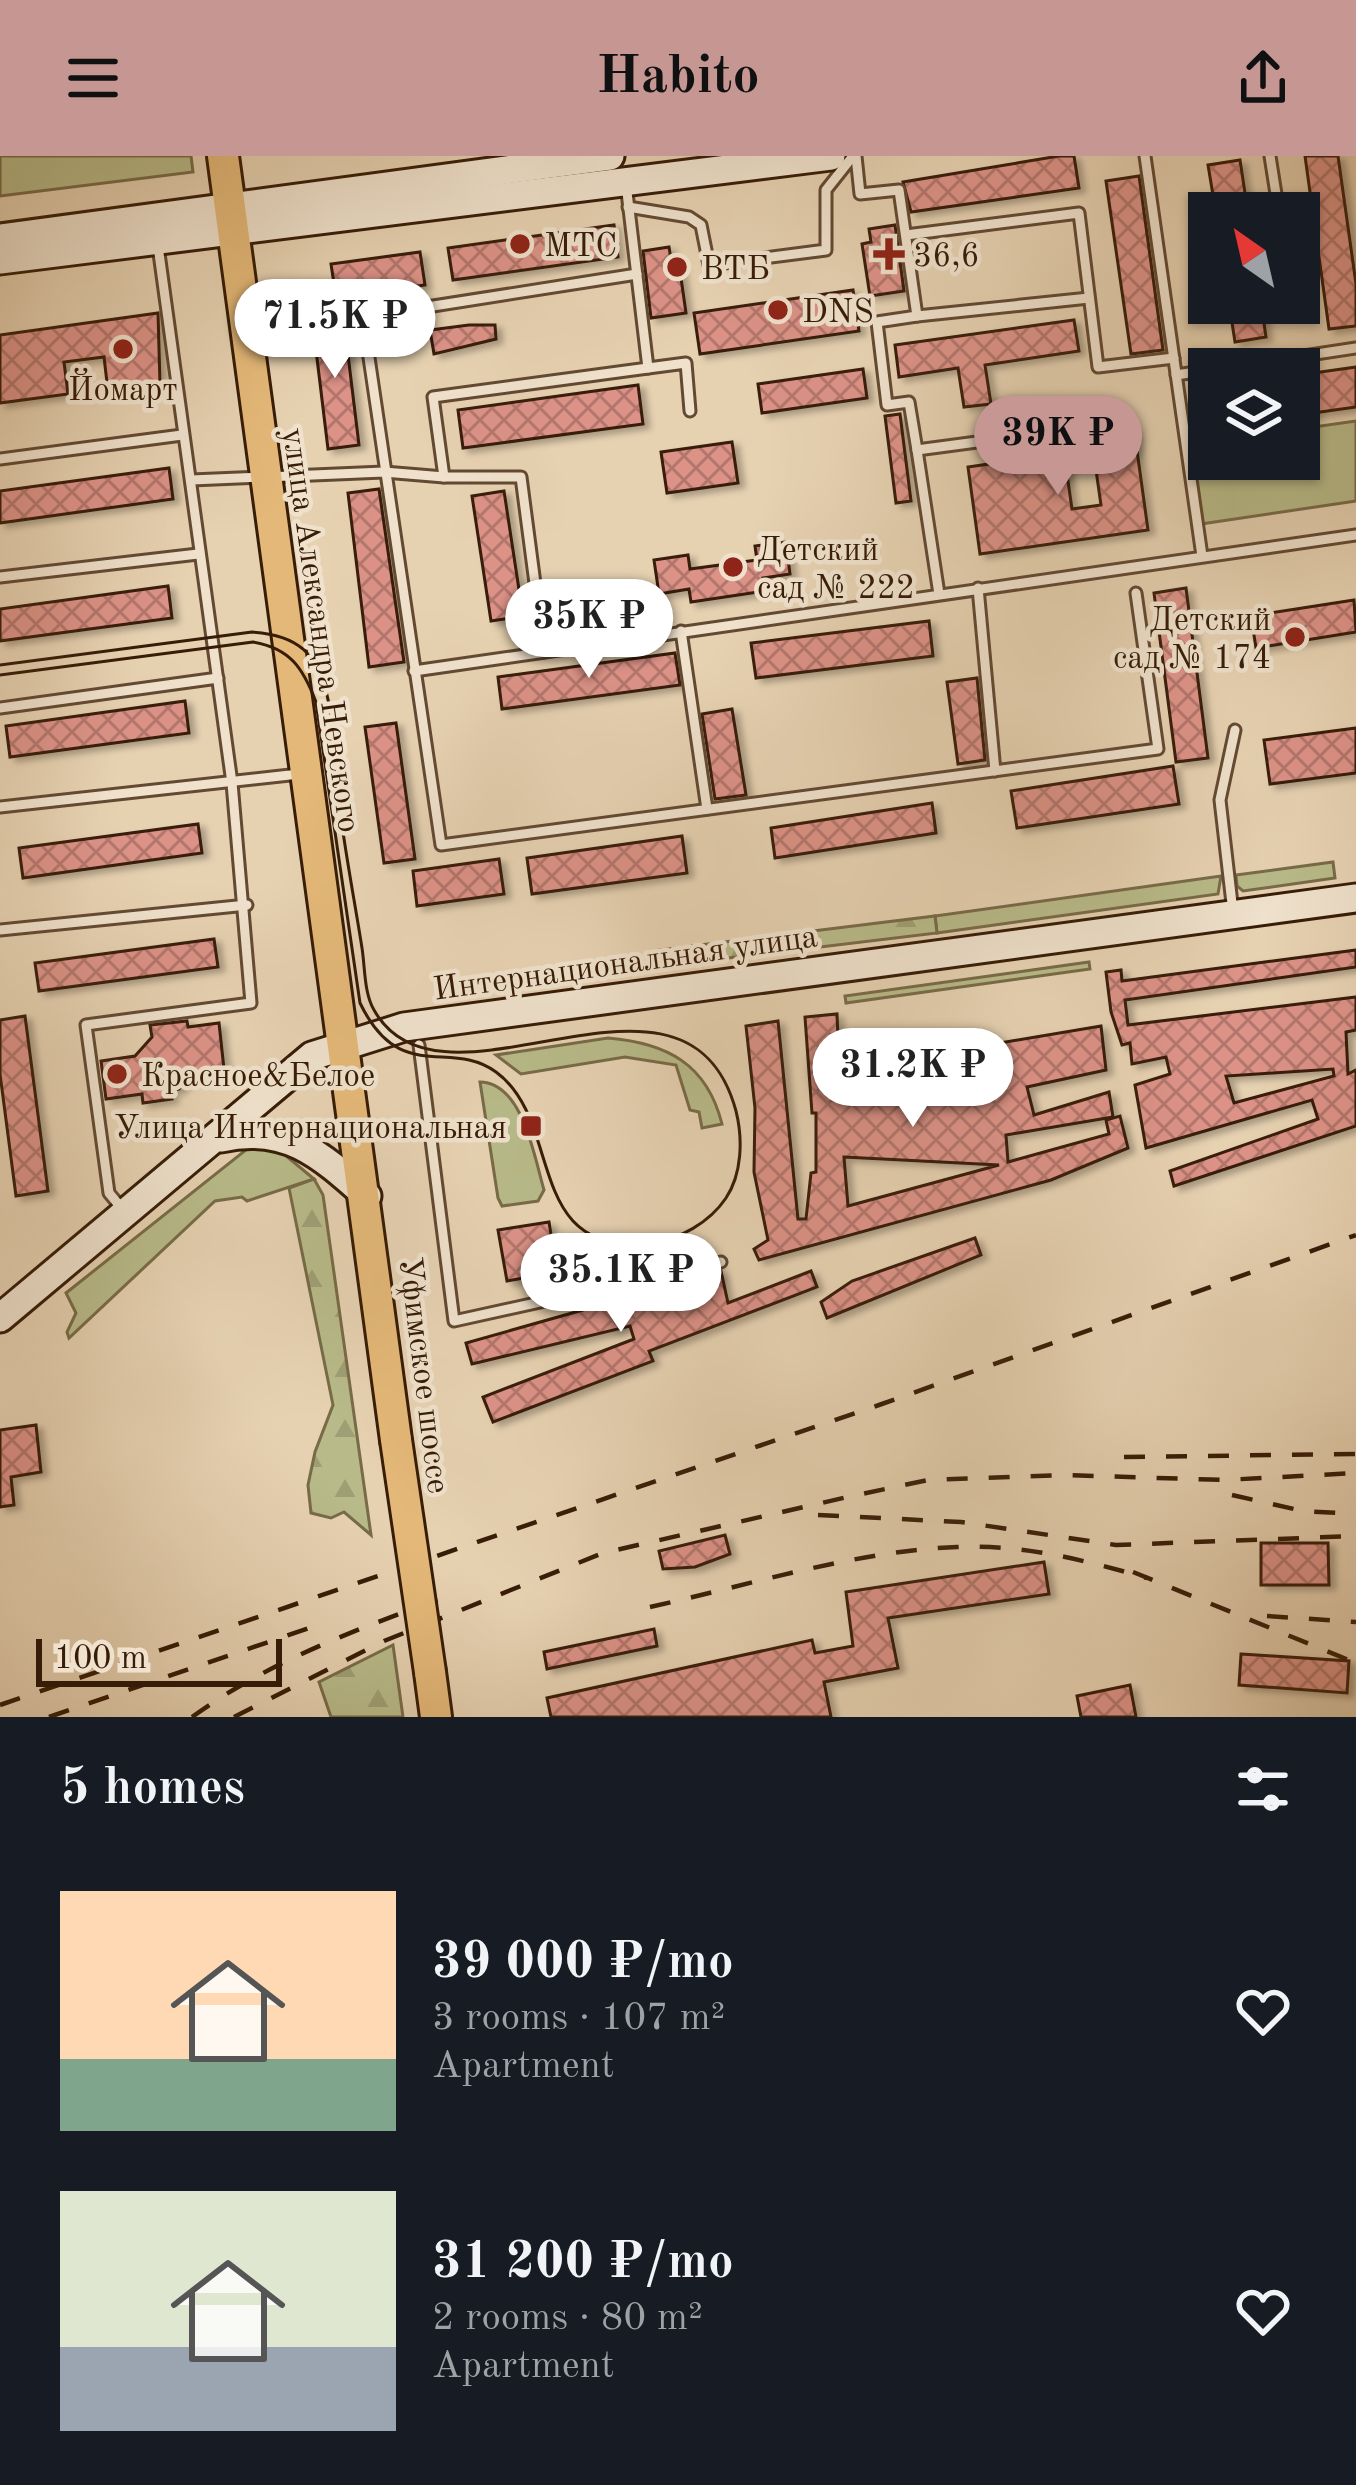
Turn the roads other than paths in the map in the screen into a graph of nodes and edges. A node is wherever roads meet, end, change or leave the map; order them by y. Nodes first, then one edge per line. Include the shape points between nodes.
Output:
1 (223, 156) edge
2 (610, 156) edge
3 (831, 156) edge
4 (855, 156) edge
5 (1145, 156) edge
6 (1270, 156) edge
7 (475, 165) edge
8 (687, 166) edge
9 (1276, 192) edge
10 (627, 195) junction
11 (481, 203) junction
12 (232, 220) junction
13 (906, 235) junction
14 (0, 238) edge
15 (158, 241) junction
16 (0, 260) edge
17 (637, 274) junction
18 (1089, 298) junction
19 (917, 316) junction
20 (1356, 348) edge
21 (1320, 354) edge
22 (1174, 358) junction
23 (648, 368) junction
24 (1188, 373) edge
25 (1176, 375) junction
26 (690, 411) dead end
27 (182, 435) junction
28 (1007, 438) dead end
29 (917, 450) junction
30 (0, 459) edge
31 (384, 472) junction
32 (266, 475) junction
33 (444, 477) junction
34 (191, 480) junction
35 (1356, 536) edge
36 (197, 554) junction
37 (1202, 556) junction
38 (0, 577) edge
39 (979, 588) junction
40 (1136, 592) dead end
41 (939, 594) junction
42 (681, 631) junction
43 (544, 652) junction
44 (414, 671) junction
45 (218, 678) junction
46 (0, 708) edge
47 (1235, 730) dead end
48 (994, 771) junction
49 (306, 773) junction
50 (232, 783) junction
51 (0, 807) edge
52 (706, 809) junction
53 (1356, 898) edge
54 (247, 905) junction
55 (1233, 912) junction
56 (0, 930) edge
57 (341, 1043) junction
58 (419, 1045) dead end
59 (217, 1138) junction
60 (367, 1196) junction
61 (125, 1213) junction
62 (721, 1262) dead end
63 (0, 1318) edge
64 (436, 1717) edge

1 - 12 main road, улица Александра Невского
2 - 7 main road
3 - 8 main road
4 - 10 lane via 826,190 826,250 709,265 701,225
4 - 13 lane via 860,194 898,190
5 - 22 lane
6 - 9 lane
7 - 11 lane
7 - 12 main road
8 - 10 main road
10 - 11 main road
10 - 17 lane
11 - 12 main road
12 - 14 main road
12 - 15 main road
12 - 32 main road, улица Александра Невского
13 - 18 lane via 1079,213
13 - 19 lane
15 - 16 main road
15 - 27 lane
17 - 23 lane
17 - 31 lane via 363,317
18 - 19 lane
18 - 22 lane via 1098,367
19 - 29 lane via 877,322 887,405 909,402
20 - 21 lane
22 - 25 lane
23 - 26 lane via 686,364
23 - 33 lane via 433,397
24 - 25 lane
25 - 37 lane
27 - 30 lane
27 - 34 lane
28 - 29 lane
29 - 41 lane
31 - 32 lane
31 - 33 lane
31 - 44 lane
32 - 34 lane
32 - 49 main road, улица Александра Невского
33 - 43 lane via 521,477
34 - 36 lane
35 - 37 lane
36 - 38 lane
36 - 45 lane
37 - 39 lane
39 - 41 lane
39 - 48 lane
40 - 48 lane via 1158,749
41 - 42 lane
42 - 43 lane
42 - 52 lane
43 - 44 lane
44 - 52 lane via 441,845
45 - 46 lane
45 - 50 lane
47 - 55 lane via 1220,800
48 - 52 lane
49 - 50 lane
49 - 57 main road, улица Александра Невского
50 - 51 lane
50 - 54 lane
53 - 55 main road, Интернациональная улица
54 - 56 lane
54 - 61 lane via 251,1003 86,1025 109,1193
55 - 57 main road, Интернациональная улица
57 - 59 main road, Интернациональная улица via 312,1056
57 - 60 main road, Уфимское шоссе
58 - 62 lane via 454,1321
59 - 60 main road via 244,1132 294,1139
59 - 61 main road, Интернациональная улица
60 - 64 main road, Уфимское шоссе, bridge
61 - 63 main road, Интернациональная улица

